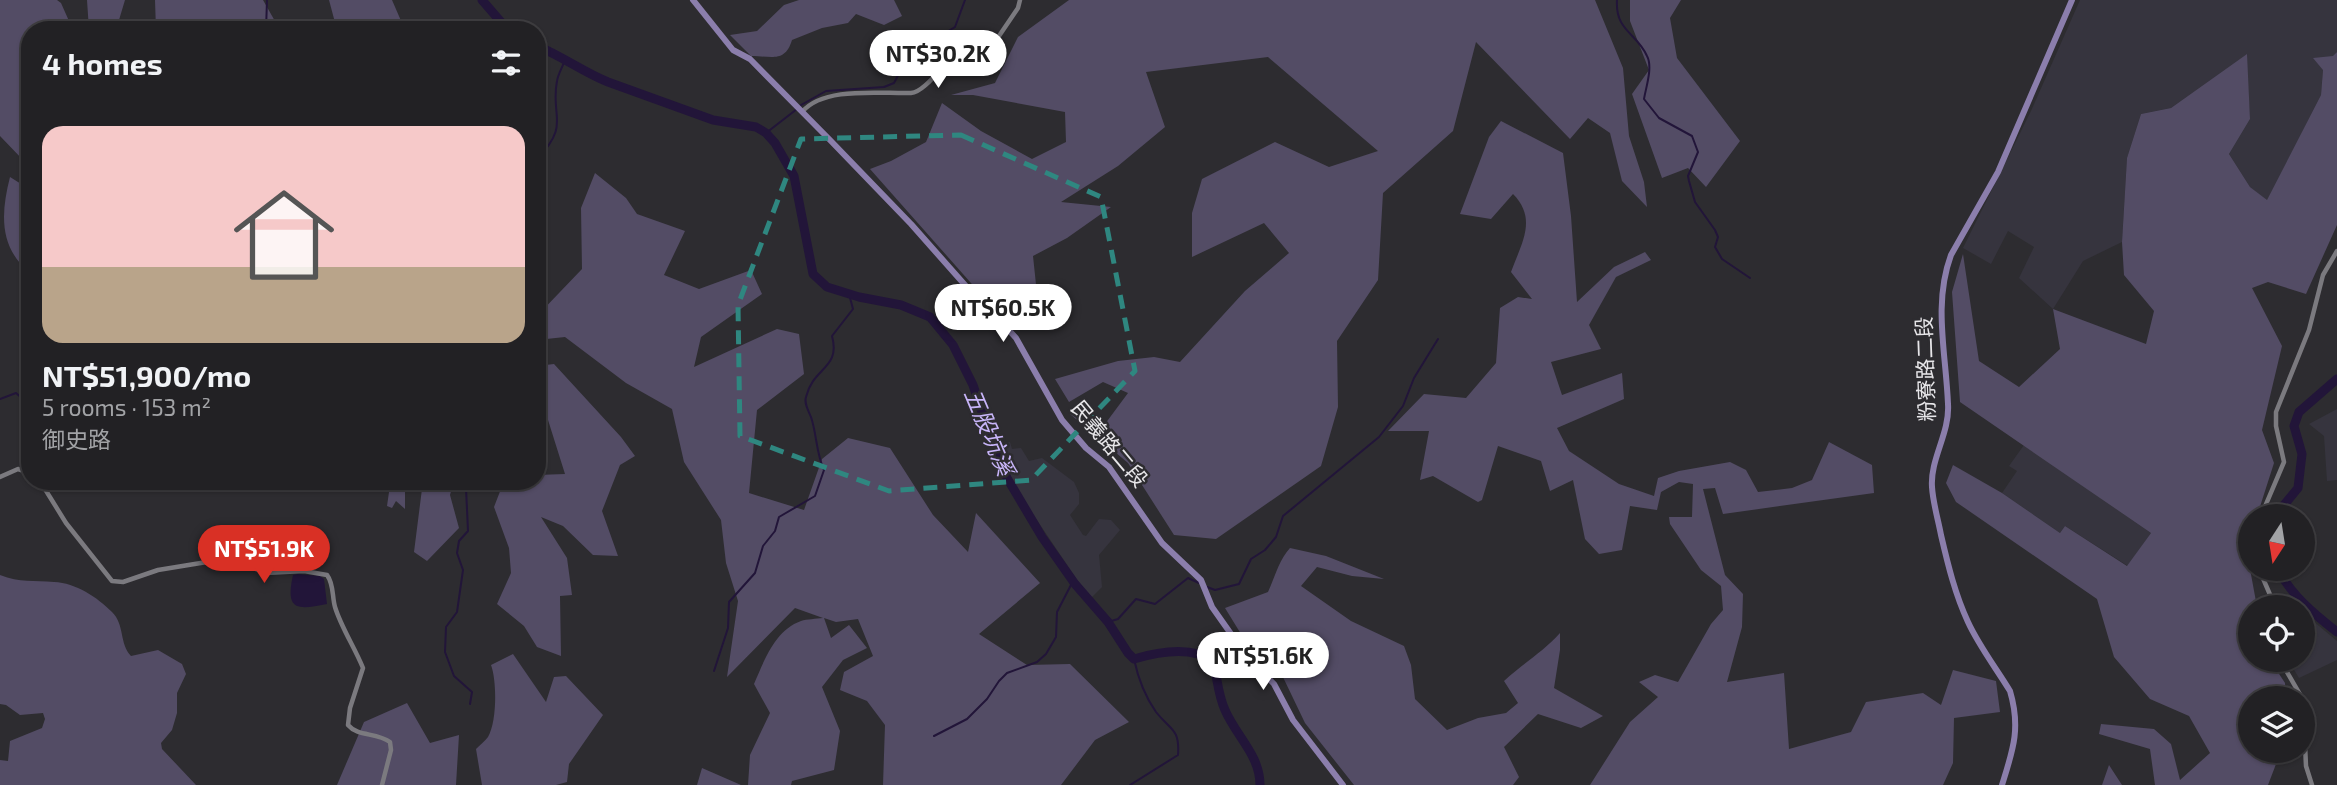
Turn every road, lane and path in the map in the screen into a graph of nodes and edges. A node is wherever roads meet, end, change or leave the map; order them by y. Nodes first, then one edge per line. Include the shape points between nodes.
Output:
1 (693, 0) edge
2 (1020, 0) edge
3 (2072, 0) edge
4 (799, 109) junction
5 (2337, 251) edge
6 (21, 470) edge
7 (0, 477) edge
8 (46, 490) edge
9 (2266, 504) edge
10 (2306, 763) edge
11 (382, 785) edge
12 (1343, 785) edge
13 (2002, 785) edge
14 (2312, 785) edge

1 - 4 main road, 民義路二段 via 733,50 750,59
2 - 4 street via 999,36 969,45 913,93 842,95
3 - 13 main road, 粉寮路二段 via 1998,172 1951,255 1941,298 1949,406 1932,486 1955,588 1968,622 2012,699 2016,740
4 - 12 main road, 民義路二段 via 1016,338 1062,419 1109,467 1162,543 1193,571 1212,607 1248,658 1274,684 1293,720
5 - 9 street via 2323,275 2309,330 2276,412 2284,463
6 - 7 street
8 - 11 street via 112,581 213,561 237,562 266,572 327,575 337,612 363,668 348,725 357,733 375,734 390,742
10 - 14 street

